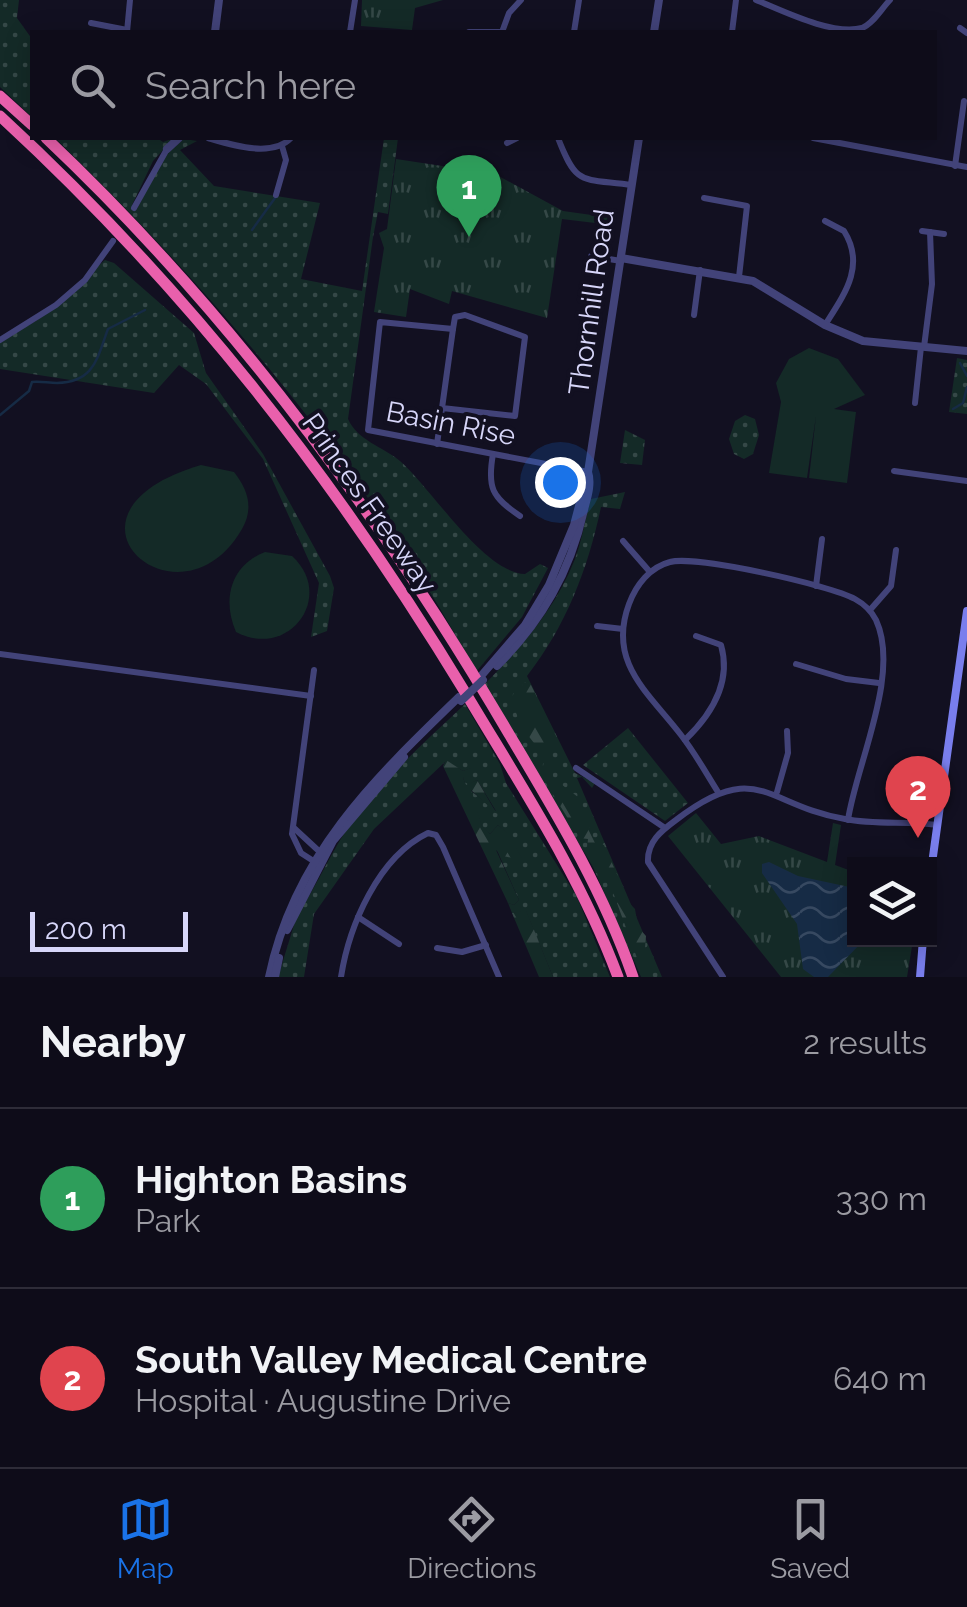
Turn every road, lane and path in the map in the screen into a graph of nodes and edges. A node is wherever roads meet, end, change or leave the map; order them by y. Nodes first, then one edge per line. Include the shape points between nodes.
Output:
1 (130, 0) edge
2 (220, 0) edge
3 (355, 0) edge
4 (521, 0) edge
5 (579, 0) edge
6 (659, 0) edge
7 (736, 0) edge
8 (756, 0) edge
9 (890, 0) edge
10 (812, 23) junction
11 (92, 24) dead end
12 (122, 30) edge
13 (127, 30) edge
14 (215, 30) edge
15 (350, 30) edge
16 (503, 30) edge
17 (574, 30) edge
18 (654, 30) edge
19 (732, 30) edge
20 (810, 30) edge
21 (867, 30) edge
22 (0, 96) edge
23 (964, 101) dead end
24 (0, 116) edge
25 (30, 123) edge
26 (48, 140) edge
27 (177, 140) edge
28 (216, 140) edge
29 (289, 140) edge
30 (512, 140) edge
31 (559, 140) edge
32 (638, 140) edge
33 (823, 140) edge
34 (883, 140) edge
35 (507, 143) dead end
36 (282, 146) junction
37 (167, 149) joint
38 (881, 152) junction
39 (955, 166) junction
40 (967, 167) edge
41 (632, 185) junction
42 (276, 195) dead end
43 (704, 198) dead end
44 (134, 208) dead end
45 (825, 222) dead end
46 (944, 234) dead end
47 (113, 241) dead end
48 (591, 256) dead end
49 (621, 260) junction
50 (700, 270) junction
51 (740, 277) junction
52 (694, 315) dead end
53 (824, 325) junction
54 (453, 329) junction
55 (0, 340) edge
56 (923, 347) junction
57 (967, 352) edge
58 (915, 403) dead end
59 (442, 408) junction
60 (437, 444) junction
61 (493, 454) junction
62 (894, 471) dead end
63 (588, 472) junction
64 (967, 481) edge
65 (520, 516) dead end
66 (822, 539) dead end
67 (623, 541) dead end
68 (896, 550) dead end
69 (650, 572) junction
70 (816, 586) junction
71 (870, 610) junction
72 (967, 610) edge
73 (596, 626) dead end
74 (966, 626) edge
75 (623, 630) junction
76 (696, 636) dead end
77 (0, 654) edge
78 (796, 664) dead end
79 (314, 670) dead end
80 (879, 683) junction
81 (311, 696) junction
82 (787, 730) dead end
83 (686, 740) junction
84 (576, 768) dead end
85 (718, 792) junction
86 (777, 792) junction
87 (848, 820) junction
88 (937, 825) junction
89 (665, 828) junction
90 (933, 857) edge
91 (319, 858) junction
92 (358, 916) junction
93 (398, 944) dead end
94 (486, 945) junction
95 (922, 947) edge
96 (436, 948) dead end
97 (274, 976) edge
98 (342, 977) edge
99 (499, 977) edge
100 (618, 977) edge
101 (633, 977) edge
102 (722, 977) edge
103 (920, 977) edge

1 - 13 street
2 - 14 street
3 - 15 street
4 - 16 street
5 - 17 street
6 - 18 street
7 - 19 street
8 - 10 street
9 - 21 street
10 - 20 street
10 - 21 street
11 - 12 street
22 - 25 highway
23 - 39 street
24 - 100 highway, Princes Freeway via 208,330 333,488 546,826
26 - 101 highway, Princes Freeway via 233,334 381,531 592,876
27 - 37 street
28 - 36 street
29 - 36 street
30 - 35 street
31 - 41 street via 578,176
32 - 41 street, Thornhill Road
33 - 38 street
34 - 38 street
36 - 42 street via 286,160
37 - 44 street
38 - 39 street
39 - 40 street
41 - 49 street, Thornhill Road
43 - 51 street via 747,206
45 - 53 street via 844,231 854,259 846,290
46 - 56 street via 926,232 932,284
47 - 55 street via 85,280
48 - 49 street
49 - 50 street
49 - 63 street, Thornhill Road
50 - 51 street
50 - 52 street
51 - 53 street via 767,286
53 - 56 street via 863,342
54 - 59 street
54 - 59 street via 455,318 466,315 526,337 520,396 511,418
54 - 60 street, Basin Rise via 387,319 378,326 366,428
56 - 57 street
56 - 58 street
59 - 60 street
60 - 61 street, Basin Rise
61 - 63 street, Basin Rise
61 - 65 street via 492,493
62 - 64 street
63 - 91 street, Thornhill Road, bridge via 549,585 520,631 482,678 362,792
66 - 70 street
67 - 69 street
68 - 71 street via 891,586
69 - 70 street via 693,560
69 - 75 street via 629,602
70 - 71 street
71 - 80 street via 880,632
72 - 74 main road
73 - 75 street
74 - 88 main road
75 - 83 street via 631,676
76 - 83 street via 721,646 724,673 712,710
77 - 81 street
78 - 80 street
79 - 81 street
80 - 87 street
81 - 91 street via 293,827 300,852
82 - 86 street
83 - 85 street
84 - 89 street
85 - 86 street
85 - 89 street
86 - 87 street
87 - 88 street
88 - 90 main road
89 - 102 street via 649,848 650,868
91 - 97 street, Thornhill Road via 288,914
92 - 93 street
92 - 94 street via 409,843 432,833
92 - 98 street
94 - 96 street via 462,952
94 - 99 street
95 - 103 main road

